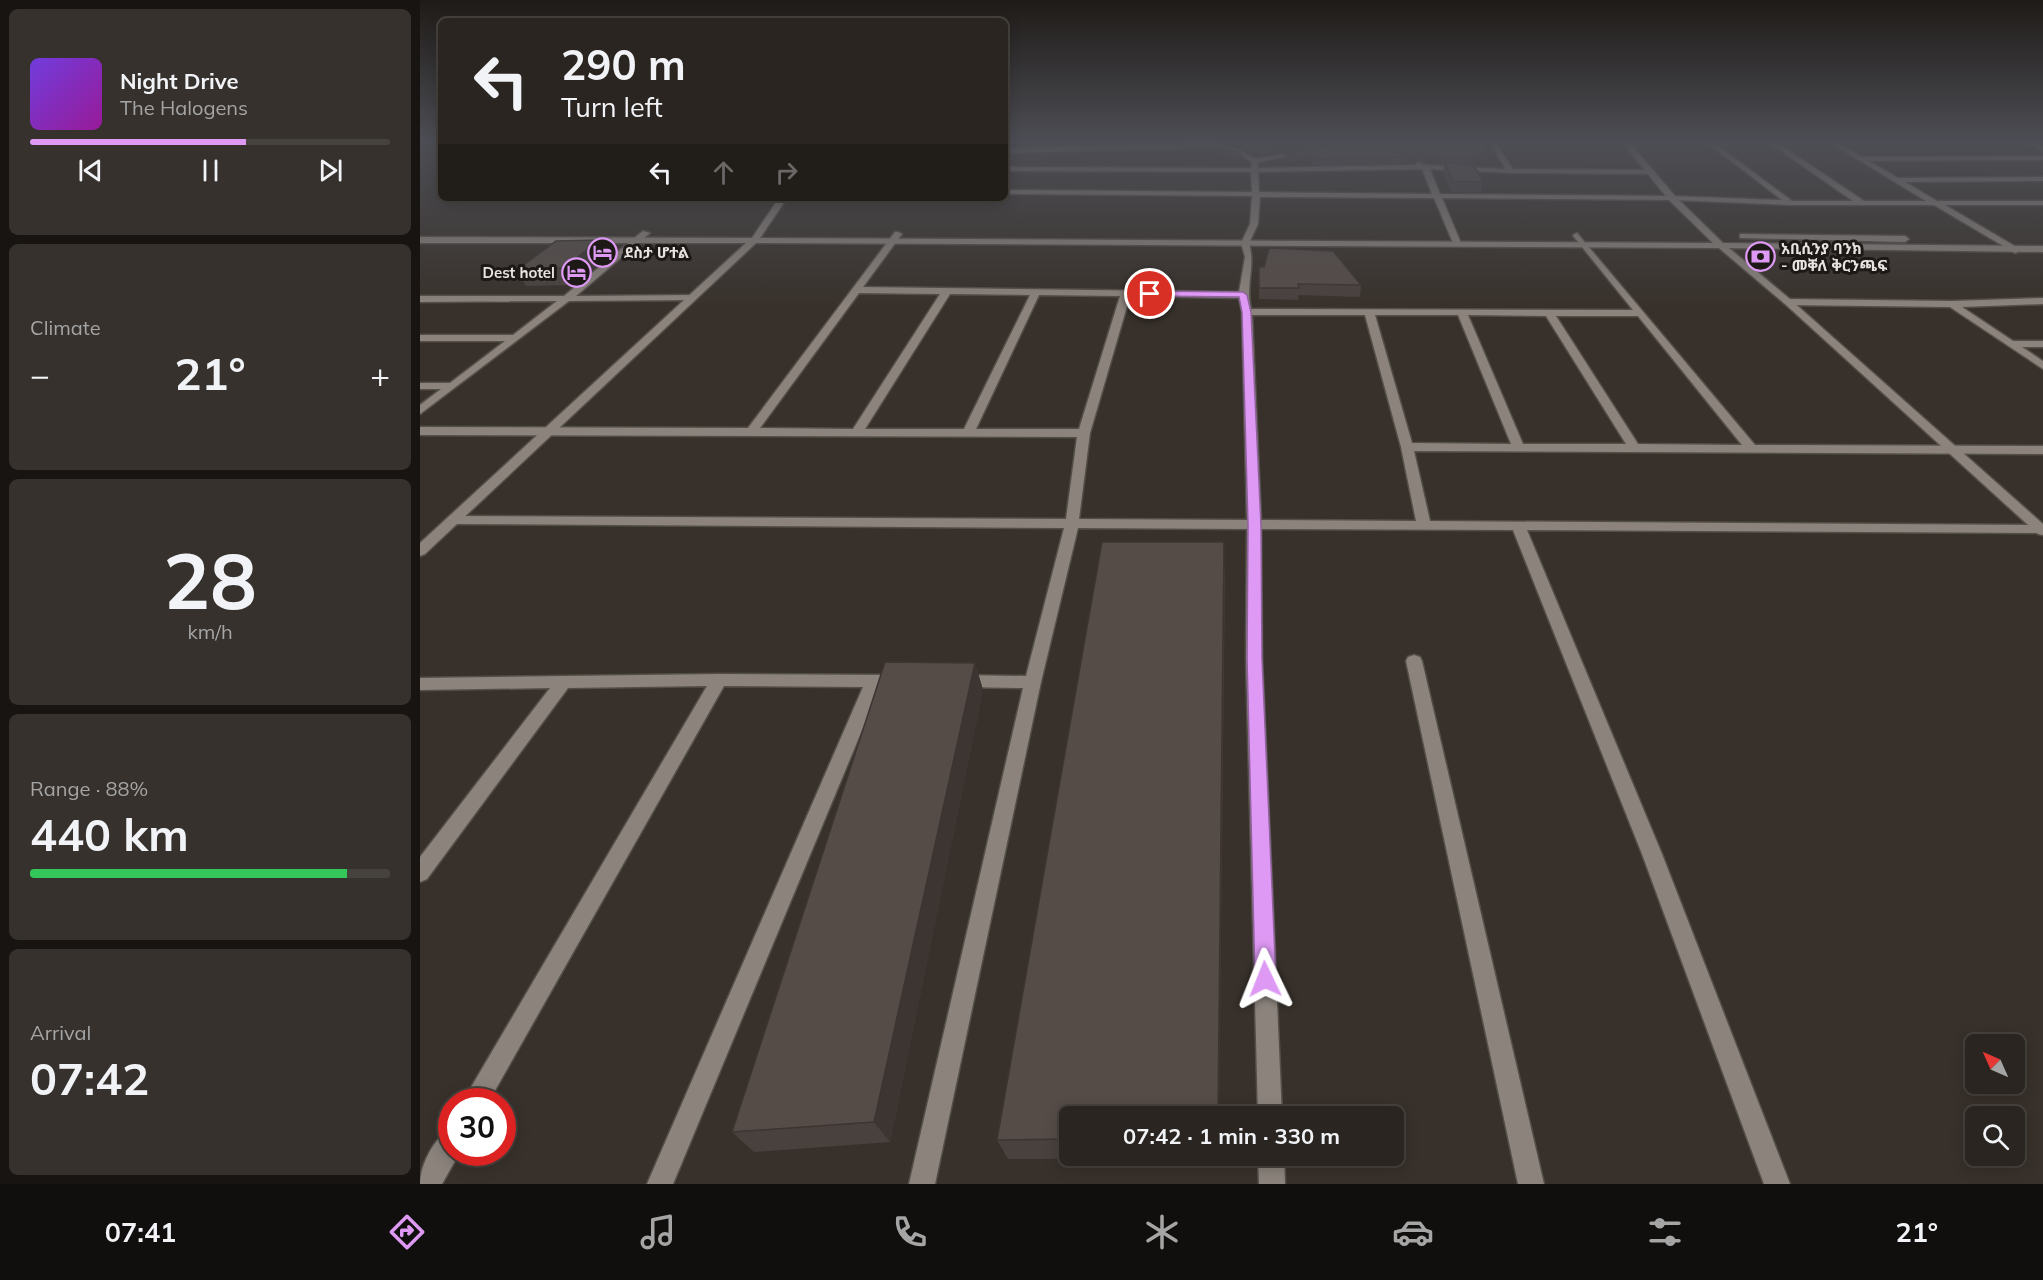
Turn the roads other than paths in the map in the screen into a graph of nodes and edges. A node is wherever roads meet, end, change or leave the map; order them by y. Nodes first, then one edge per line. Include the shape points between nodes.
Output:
1 (1257, 197) edge
2 (1439, 197) edge
3 (1585, 197) edge
4 (1782, 197) edge
5 (1853, 197) edge
6 (1923, 197) edge
7 (1672, 198) junction
8 (781, 201) edge
9 (1790, 203) junction
10 (1862, 203) junction
11 (2043, 203) edge
12 (1934, 204) junction
13 (420, 232) edge
14 (646, 233) junction
15 (1096, 234) junction
16 (1577, 235) junction
17 (1649, 235) dead end
18 (1696, 235) dead end
19 (1708, 235) junction
20 (1731, 235) dead end
21 (756, 237) junction
22 (896, 238) junction
23 (1249, 238) junction
24 (1455, 238) junction
25 (420, 240) edge
26 (1719, 240) junction
27 (635, 241) junction
28 (1998, 241) junction
29 (2043, 241) edge
30 (1092, 243) junction
31 (1585, 244) junction
32 (2043, 249) edge
33 (2015, 250) junction
34 (856, 290) junction
35 (947, 291) junction
36 (1036, 292) junction
37 (1126, 293) junction
38 (1243, 295) junction
39 (692, 298) junction
40 (420, 299) edge
41 (566, 299) junction
42 (2043, 301) edge
43 (1788, 302) junction
44 (1952, 304) junction
45 (1246, 312) junction
46 (1370, 312) junction
47 (1462, 313) junction
48 (1549, 313) junction
49 (1640, 313) junction
50 (420, 338) edge
51 (516, 338) junction
52 (2011, 344) junction
53 (2043, 344) edge
54 (2043, 366) edge
55 (420, 386) edge
56 (452, 386) junction
57 (420, 411) edge
58 (420, 431) edge
59 (548, 431) junction
60 (751, 432) junction
61 (857, 432) junction
62 (969, 432) junction
63 (1084, 433) junction
64 (1407, 447) junction
65 (1518, 447) junction
66 (1634, 448) junction
67 (1752, 448) junction
68 (1954, 450) junction
69 (2043, 450) edge
70 (454, 520) junction
71 (1072, 524) junction
72 (1254, 525) junction
73 (1424, 526) junction
74 (1518, 526) junction
75 (2042, 530) edge
76 (420, 551) edge
77 (1414, 661) dead end
78 (719, 680) junction
79 (874, 681) junction
80 (908, 681) edge
81 (942, 681) edge
82 (1033, 682) junction
83 (563, 683) junction
84 (420, 684) edge
85 (420, 873) edge
86 (483, 1088) edge
87 (1270, 1106) edge
88 (438, 1165) edge
89 (1272, 1166) edge
90 (427, 1184) edge
91 (660, 1184) edge
92 (922, 1184) edge
93 (1272, 1184) edge
94 (1531, 1184) edge
95 (1777, 1184) edge

1 - 23 street
2 - 24 street
3 - 7 street
4 - 9 street
5 - 10 street
6 - 12 street
7 - 9 street
7 - 19 street
8 - 21 street
9 - 10 street
10 - 12 street
11 - 12 street
12 - 28 street
13 - 14 street
14 - 21 street
14 - 27 street
15 - 22 street
15 - 23 street
15 - 30 street
16 - 17 street
16 - 24 street
16 - 31 street
18 - 19 street
19 - 26 street
20 - 28 street
21 - 22 street
21 - 27 street
21 - 39 street
22 - 30 street
22 - 34 street
23 - 24 street
23 - 30 street
23 - 38 street
24 - 31 street
25 - 27 street
26 - 31 street
26 - 33 street via 1802,248
26 - 43 street
27 - 41 street
28 - 29 street
28 - 33 street
31 - 49 street
32 - 33 street
34 - 35 street
34 - 60 street
35 - 36 street
35 - 61 street
36 - 37 street
36 - 62 street
37 - 38 street
37 - 63 street
38 - 45 street
39 - 41 street
39 - 59 street
40 - 41 street
41 - 51 street
42 - 44 street
43 - 44 street
43 - 68 street
44 - 52 street
45 - 46 street
45 - 72 street
46 - 47 street
46 - 64 street
47 - 48 street
47 - 65 street
48 - 49 street
48 - 66 street
49 - 67 street
50 - 51 street
51 - 56 street
52 - 53 street
52 - 54 street
55 - 56 street
56 - 57 street
58 - 59 street
59 - 60 street
59 - 70 street
60 - 61 street
61 - 62 street
62 - 63 street
63 - 71 street
64 - 65 street
64 - 73 street
65 - 66 street
66 - 67 street
67 - 68 street
68 - 69 street
68 - 75 street
70 - 71 street
70 - 76 street
71 - 72 street
71 - 82 street
72 - 73 street
72 - 87 street
73 - 74 street
74 - 75 street
74 - 95 street via 1591,697
77 - 94 street
78 - 79 street
78 - 83 street
78 - 86 street
79 - 80 street
79 - 91 street
81 - 82 street
82 - 92 street
83 - 84 street
83 - 85 street
88 - 90 street
89 - 93 street

